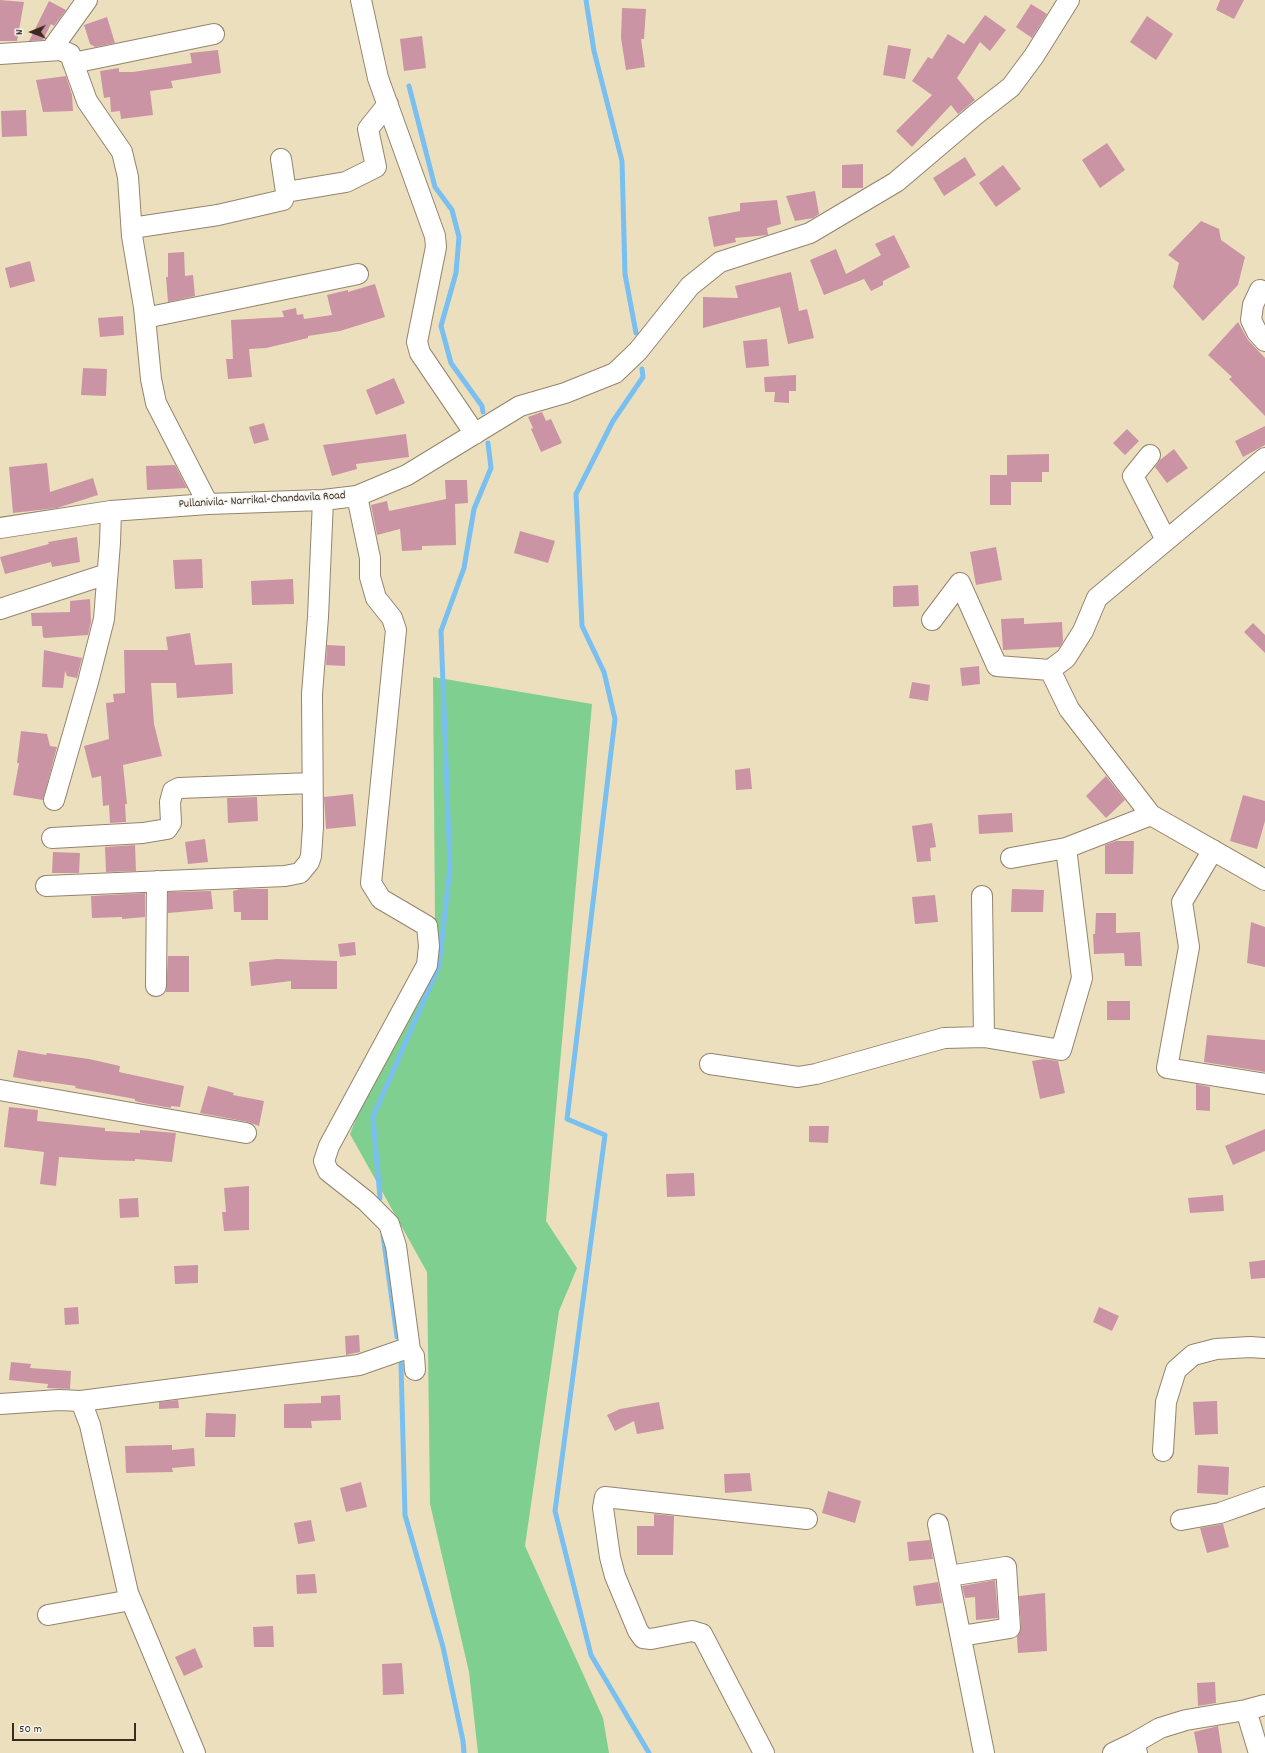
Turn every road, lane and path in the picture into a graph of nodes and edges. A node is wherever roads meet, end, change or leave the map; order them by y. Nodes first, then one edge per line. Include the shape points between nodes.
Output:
1 (87, 0) edge
2 (361, 0) edge
3 (1069, 0) edge
4 (214, 34) dead end
5 (51, 50) junction
6 (0, 54) edge
7 (73, 63) junction
8 (388, 104) junction
9 (281, 159) dead end
10 (286, 192) junction
11 (132, 228) junction
12 (358, 274) dead end
13 (1260, 290) dead end
14 (145, 318) junction
15 (1265, 341) edge
16 (475, 434) junction
17 (1150, 455) dead end
18 (1265, 458) edge
19 (357, 496) junction
20 (322, 500) junction
21 (208, 504) junction
22 (111, 512) junction
23 (0, 528) edge
24 (1166, 540) junction
25 (107, 574) junction
26 (0, 609) edge
27 (932, 620) dead end
28 (1050, 670) junction
29 (312, 783) junction
30 (54, 800) dead end
31 (1151, 815) junction
32 (52, 838) dead end
33 (1066, 848) junction
34 (1213, 850) junction
35 (1011, 858) dead end
36 (1265, 880) edge
37 (156, 881) junction
38 (46, 886) dead end
39 (982, 896) dead end
40 (156, 986) dead end
41 (984, 1037) junction
42 (710, 1064) dead end
43 (1265, 1084) edge
44 (0, 1090) edge
45 (246, 1133) dead end
46 (1265, 1348) edge
47 (410, 1350) junction
48 (415, 1370) dead end
49 (81, 1401) junction
50 (0, 1404) edge
51 (1163, 1451) dead end
52 (1265, 1497) edge
53 (807, 1519) dead end
54 (1181, 1520) dead end
55 (938, 1524) dead end
56 (949, 1576) junction
57 (131, 1600) junction
58 (48, 1615) dead end
59 (960, 1636) junction
60 (1265, 1705) edge
61 (1246, 1710) junction
62 (1135, 1748) edge
63 (194, 1753) edge
64 (764, 1753) edge
65 (984, 1753) edge
66 (1112, 1753) edge
67 (1259, 1753) edge

1 - 5 street
2 - 8 street via 378,78
3 - 16 street, Pullanivila- Narrikal-Chandavila Road via 1011,87 896,182 810,234 720,262 690,286 638,352 615,373 565,393 520,406
4 - 7 street
5 - 6 street
5 - 7 street via 70,54
7 - 11 street via 87,101 122,152 128,177
8 - 10 street via 368,129 376,167 346,182
8 - 16 street via 435,236 436,247 418,342 420,353
9 - 10 street
10 - 11 street via 283,200 218,215
11 - 14 street
12 - 14 street
13 - 15 street via 1253,305 1251,320
14 - 21 street via 156,402
16 - 19 street, Pullanivila- Narrikal-Chandavila Road via 407,476
17 - 24 street via 1133,476
18 - 24 street
19 - 20 street, Pullanivila- Narrikal-Chandavila Road
19 - 47 street via 370,558 370,577 376,598 392,618 396,630 371,883 381,899 427,926 429,946 427,965 329,1146 324,1161 328,1171 366,1201 389,1224 396,1246
20 - 21 street, Pullanivila- Narrikal-Chandavila Road
20 - 29 street via 318,617 312,694
21 - 22 street, Pullanivila- Narrikal-Chandavila Road
22 - 23 street, Pullanivila- Narrikal-Chandavila Road
22 - 25 street
24 - 28 street via 1097,598 1083,631 1066,658
25 - 26 street
25 - 30 street via 104,619
27 - 28 street via 960,583 997,666
28 - 31 street via 1069,709
29 - 32 street via 179,788 172,791 171,823 167,829 143,833
29 - 37 street via 312,856 300,873 285,876
31 - 33 street
31 - 34 street
33 - 35 street
33 - 41 street via 1082,978 1062,1050
34 - 36 street
34 - 43 street via 1182,902 1189,947 1167,1068
37 - 38 street
37 - 40 street
39 - 41 street
41 - 42 street via 944,1038 816,1074 798,1076
44 - 45 street
46 - 51 street via 1216,1349 1192,1355 1176,1370 1166,1402
47 - 48 street via 414,1356
47 - 49 street via 395,1351 359,1365
49 - 50 street
49 - 57 street via 90,1425
52 - 54 street via 1220,1513
53 - 64 street via 604,1496 603,1508 613,1569 638,1632 643,1638 652,1639 692,1631 702,1634
55 - 56 street
56 - 59 street
56 - 59 street via 1006,1567 1010,1628
57 - 58 street
57 - 63 street
59 - 65 street
60 - 61 street
61 - 62 street via 1186,1720 1160,1728
61 - 67 street
62 - 66 street

